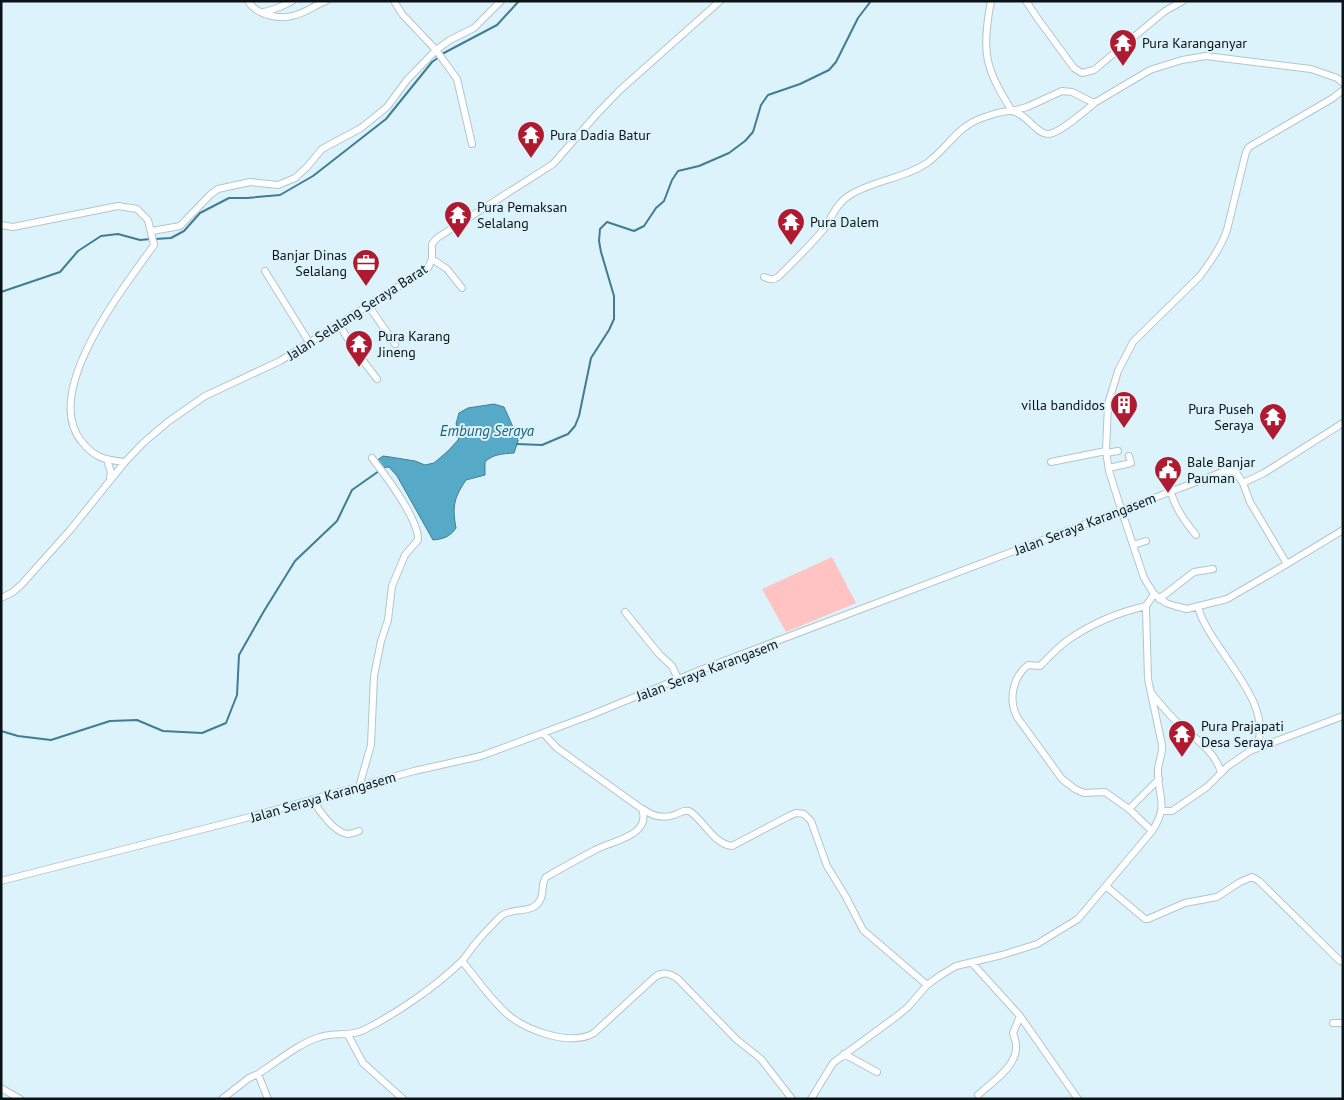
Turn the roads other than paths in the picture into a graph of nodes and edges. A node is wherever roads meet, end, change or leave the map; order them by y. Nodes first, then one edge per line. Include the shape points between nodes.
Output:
1 (248, 1) edge
2 (292, 1) edge
3 (326, 1) edge
4 (394, 1) edge
5 (501, 1) edge
6 (720, 1) edge
7 (991, 1) edge
8 (1026, 1) edge
9 (1183, 1) edge
10 (259, 12) junction
11 (436, 50) junction
12 (1343, 83) edge
13 (1343, 90) edge
14 (1096, 102) junction
15 (1012, 111) junction
16 (472, 144) dead end
17 (1, 226) edge
18 (152, 232) junction
19 (432, 259) junction
20 (264, 271) dead end
21 (764, 276) dead end
22 (462, 288) dead end
23 (368, 305) junction
24 (339, 324) junction
25 (309, 342) junction
26 (395, 344) dead end
27 (377, 379) dead end
28 (1343, 423) edge
29 (1118, 451) dead end
30 (1106, 452) junction
31 (1129, 456) dead end
32 (372, 458) dead end
33 (107, 460) junction
34 (125, 462) junction
35 (1051, 462) dead end
36 (1109, 468) junction
37 (110, 479) junction
38 (1243, 483) junction
39 (1171, 492) junction
40 (1121, 509) junction
41 (1343, 530) edge
42 (1196, 535) dead end
43 (1146, 541) dead end
44 (1133, 545) junction
45 (1287, 564) junction
46 (1213, 569) dead end
47 (1157, 596) junction
48 (1, 598) edge
49 (1146, 606) junction
50 (1198, 607) junction
51 (625, 612) dead end
52 (678, 680) junction
53 (1151, 694) junction
54 (1343, 716) edge
55 (543, 732) junction
56 (1256, 748) junction
57 (1221, 772) junction
58 (1159, 779) junction
59 (359, 787) junction
60 (313, 800) junction
61 (642, 809) junction
62 (1129, 809) junction
63 (1162, 811) junction
64 (360, 831) dead end
65 (1152, 831) junction
66 (1, 881) edge
67 (1107, 887) junction
68 (462, 962) junction
69 (972, 962) junction
70 (1343, 962) edge
71 (926, 985) junction
72 (1020, 1016) junction
73 (1333, 1023) dead end
74 (1343, 1023) edge
75 (348, 1035) junction
76 (844, 1054) junction
77 (877, 1072) dead end
78 (258, 1074) junction
79 (1, 1088) edge
80 (978, 1095) dead end
81 (20, 1099) edge
82 (222, 1099) edge
83 (268, 1099) edge
84 (403, 1099) edge
85 (792, 1099) edge
86 (811, 1099) edge
87 (1078, 1099) edge

1 - 10 street
2 - 10 street via 270,11
3 - 10 street via 291,17
4 - 11 street
5 - 11 street via 474,28
6 - 19 street, Jalan Selalang Seraya Barat via 620,90 553,164 437,238 432,244
7 - 15 street via 986,57 993,79
8 - 9 street via 1068,61 1082,73 1094,70 1165,11
11 - 16 street via 457,79
11 - 18 street via 387,107 361,128 322,148 295,178 278,185 250,182 218,189 180,226
12 - 14 street via 1311,69 1206,56 1150,70
13 - 30 street via 1249,147 1223,240 1200,276 1133,342 1118,372 1108,404 1110,424
14 - 15 street via 1062,91
14 - 15 street via 1048,135
15 - 21 street via 972,121 924,164 851,194 836,208 817,237 778,277 770,280
17 - 18 street via 13,227 118,206 137,209 148,220
18 - 33 street via 154,245 106,313 79,367 71,392 70,417 75,432 95,455
19 - 22 street via 447,269
19 - 23 street, Jalan Selalang Seraya Barat via 428,268
20 - 25 street
23 - 24 street, Jalan Selalang Seraya Barat
23 - 26 street
24 - 25 street, Jalan Selalang Seraya Barat
24 - 27 street
25 - 34 street, Jalan Selalang Seraya Barat via 280,361 193,404 143,443
28 - 38 street
29 - 30 street
30 - 35 street
30 - 36 street
31 - 36 street via 1131,463
32 - 59 street via 419,533 392,586 388,620 374,676 371,745
33 - 34 street
33 - 37 street
34 - 37 street, Jalan Selalang Seraya Barat
36 - 40 street
37 - 48 street, Jalan Selalang Seraya Barat via 32,573 13,592
38 - 39 street, Jalan Seraya Karangasem via 1238,474 1230,470
38 - 45 street via 1250,502
39 - 40 street, Jalan Seraya Karangasem
39 - 42 street via 1180,513
40 - 44 street
40 - 52 street, Jalan Seraya Karangasem
41 - 45 street
43 - 44 street
44 - 47 street via 1144,578
45 - 50 street via 1227,599
46 - 47 street via 1194,572
47 - 49 street
47 - 50 street via 1175,606
49 - 53 street via 1147,669
49 - 62 street via 1076,635 1040,666 1028,665 1018,676 1013,690 1016,717 1062,779 1084,793 1105,792
50 - 56 street via 1207,630 1234,667 1257,713 1261,731
51 - 52 street via 674,670
52 - 55 street, Jalan Seraya Karangasem
53 - 57 street via 1207,748
53 - 58 street via 1163,752
54 - 56 street
55 - 59 street, Jalan Seraya Karangasem via 481,756
55 - 61 street via 557,748
56 - 57 street
57 - 63 street via 1207,787 1172,811
58 - 62 street
58 - 63 street
59 - 60 street, Jalan Seraya Karangasem
60 - 64 street via 336,828 346,834
60 - 66 street, Jalan Seraya Karangasem
61 - 68 street via 644,820 635,832 546,877 537,904 506,913
61 - 71 street via 658,817 689,811 716,838 732,846 789,816 804,814 811,821 827,866 863,930
62 - 65 street
63 - 65 street
65 - 67 street
67 - 69 street via 1078,919 1040,943
67 - 70 street via 1148,919 1185,902 1217,897 1252,877
68 - 75 street via 408,1003 367,1028
68 - 85 street via 509,1016 548,1035 571,1040 594,1034 655,977 671,974 736,1039 761,1059
69 - 71 street via 956,966
69 - 72 street
71 - 76 street via 908,1007
72 - 80 street via 1013,1033 1015,1056
72 - 87 street
73 - 74 street
75 - 78 street via 316,1038
75 - 84 street via 363,1063
76 - 77 street
76 - 86 street via 833,1063
78 - 82 street
78 - 83 street
79 - 81 street

